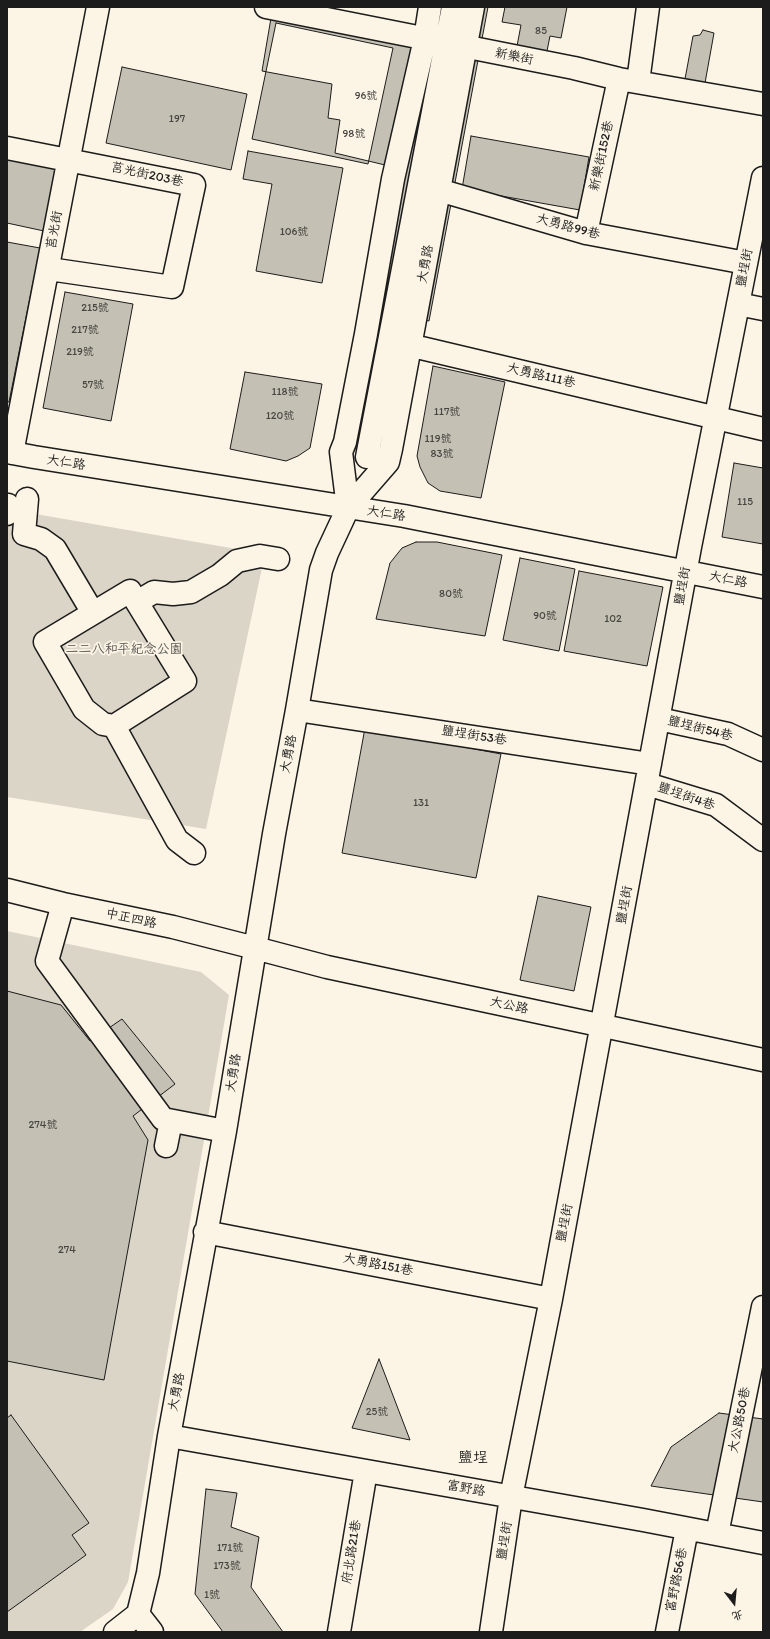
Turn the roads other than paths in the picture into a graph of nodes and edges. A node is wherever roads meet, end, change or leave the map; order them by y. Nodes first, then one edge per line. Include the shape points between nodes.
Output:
1 (98, 7) edge
2 (266, 7) edge
3 (430, 7) edge
4 (453, 7) edge
5 (473, 7) edge
6 (648, 7) edge
7 (425, 39) junction
8 (456, 45) junction
9 (629, 81) junction
10 (763, 104) edge
11 (7, 148) edge
12 (68, 159) junction
13 (763, 178) edge
14 (393, 179) junction
15 (429, 187) junction
16 (586, 233) junction
17 (746, 263) junction
18 (49, 269) junction
19 (738, 304) junction
20 (763, 309) edge
21 (366, 334) junction
22 (389, 341) junction
23 (411, 345) junction
24 (716, 418) junction
25 (763, 429) edge
26 (10, 452) edge
27 (367, 457) dead end
28 (14, 506) edge
29 (348, 508) junction
30 (278, 559) dead end
31 (686, 572) junction
32 (763, 587) edge
33 (137, 602) junction
34 (92, 613) junction
35 (298, 710) junction
36 (659, 719) junction
37 (114, 726) junction
38 (763, 750) edge
39 (648, 774) junction
40 (763, 840) edge
41 (194, 853) dead end
42 (7, 890) edge
43 (63, 904) junction
44 (256, 948) junction
45 (602, 1025) junction
46 (763, 1060) edge
47 (171, 1121) junction
48 (225, 1131) junction
49 (166, 1146) dead end
50 (205, 1232) junction
51 (551, 1299) junction
52 (763, 1307) edge
53 (169, 1436) junction
54 (366, 1471) junction
55 (511, 1497) junction
56 (687, 1529) junction
57 (717, 1534) junction
58 (763, 1543) edge
59 (138, 1614) junction
60 (115, 1632) edge
61 (152, 1632) edge
62 (339, 1632) edge
63 (491, 1632) edge
64 (667, 1632) edge

1 - 12 street, 莒光街
2 - 7 street, 新樂街
3 - 7 street
4 - 8 street
5 - 8 street
6 - 9 street, 新樂街152巷
7 - 8 street, 新樂街
7 - 14 street
8 - 9 street, 新樂街
8 - 15 street
9 - 10 street, 新樂街
9 - 16 street, 新樂街152巷
11 - 12 street
12 - 18 street, 莒光街
12 - 18 street, 莒光街203巷 via 194,185 172,287
13 - 17 street, 鹽埕街
14 - 15 street, 大勇路99巷
14 - 21 street
15 - 16 street, 大勇路99巷
15 - 22 street
15 - 23 street, 大勇路
16 - 17 street, 大勇路99巷
17 - 19 street, 鹽埕街
18 - 26 street, 莒光街
19 - 20 street
19 - 24 street, 鹽埕街
21 - 22 street, 大勇路111巷
21 - 29 street via 341,452
22 - 23 street, 大勇路111巷
22 - 27 street
23 - 24 street, 大勇路111巷
23 - 29 street, 大勇路 via 388,462
24 - 25 street, 大勇路111巷
24 - 31 street, 鹽埕街
26 - 29 street, 大仁路
28 - 34 street via 24,534 41,539 55,549
29 - 31 street, 大仁路 via 404,516
29 - 35 street, 大勇路 via 321,570
30 - 33 street via 260,556 237,561 220,575 191,592 154,592
31 - 32 street, 大仁路
31 - 36 street, 鹽埕街
33 - 34 street via 130,591
33 - 37 street via 185,681
34 - 37 street via 45,642 84,709 102,724
35 - 39 street, 鹽埕街53巷 via 340,715
35 - 44 street, 大勇路 via 274,834
36 - 38 street, 鹽埕街54巷 via 728,734
36 - 39 street, 鹽埕街
37 - 41 street via 177,840
39 - 40 street, 鹽埕街4巷 via 716,806
39 - 45 street, 鹽埕街
42 - 43 street, 中正四路
43 - 44 street, 中正四路
43 - 47 street via 47,961 163,1119
44 - 45 street, 大公路 via 327,968
44 - 48 street, 大勇路
45 - 46 street, 大公路
45 - 51 street, 鹽埕街
47 - 48 street
47 - 49 street
48 - 50 street, 大勇路
50 - 51 street, 大勇路151巷
50 - 53 street, 大勇路
51 - 55 street, 鹽埕街
52 - 57 street, 大公路50巷
53 - 54 street, 富野路
53 - 59 street, 大勇路 via 148,1572
54 - 55 street, 富野路
54 - 62 street, 府北路21巷
55 - 56 street, 富野路
55 - 63 street, 鹽埕街
56 - 57 street, 富野路
56 - 64 street, 富野路56巷
57 - 58 street, 富野路
59 - 60 street
59 - 61 street

